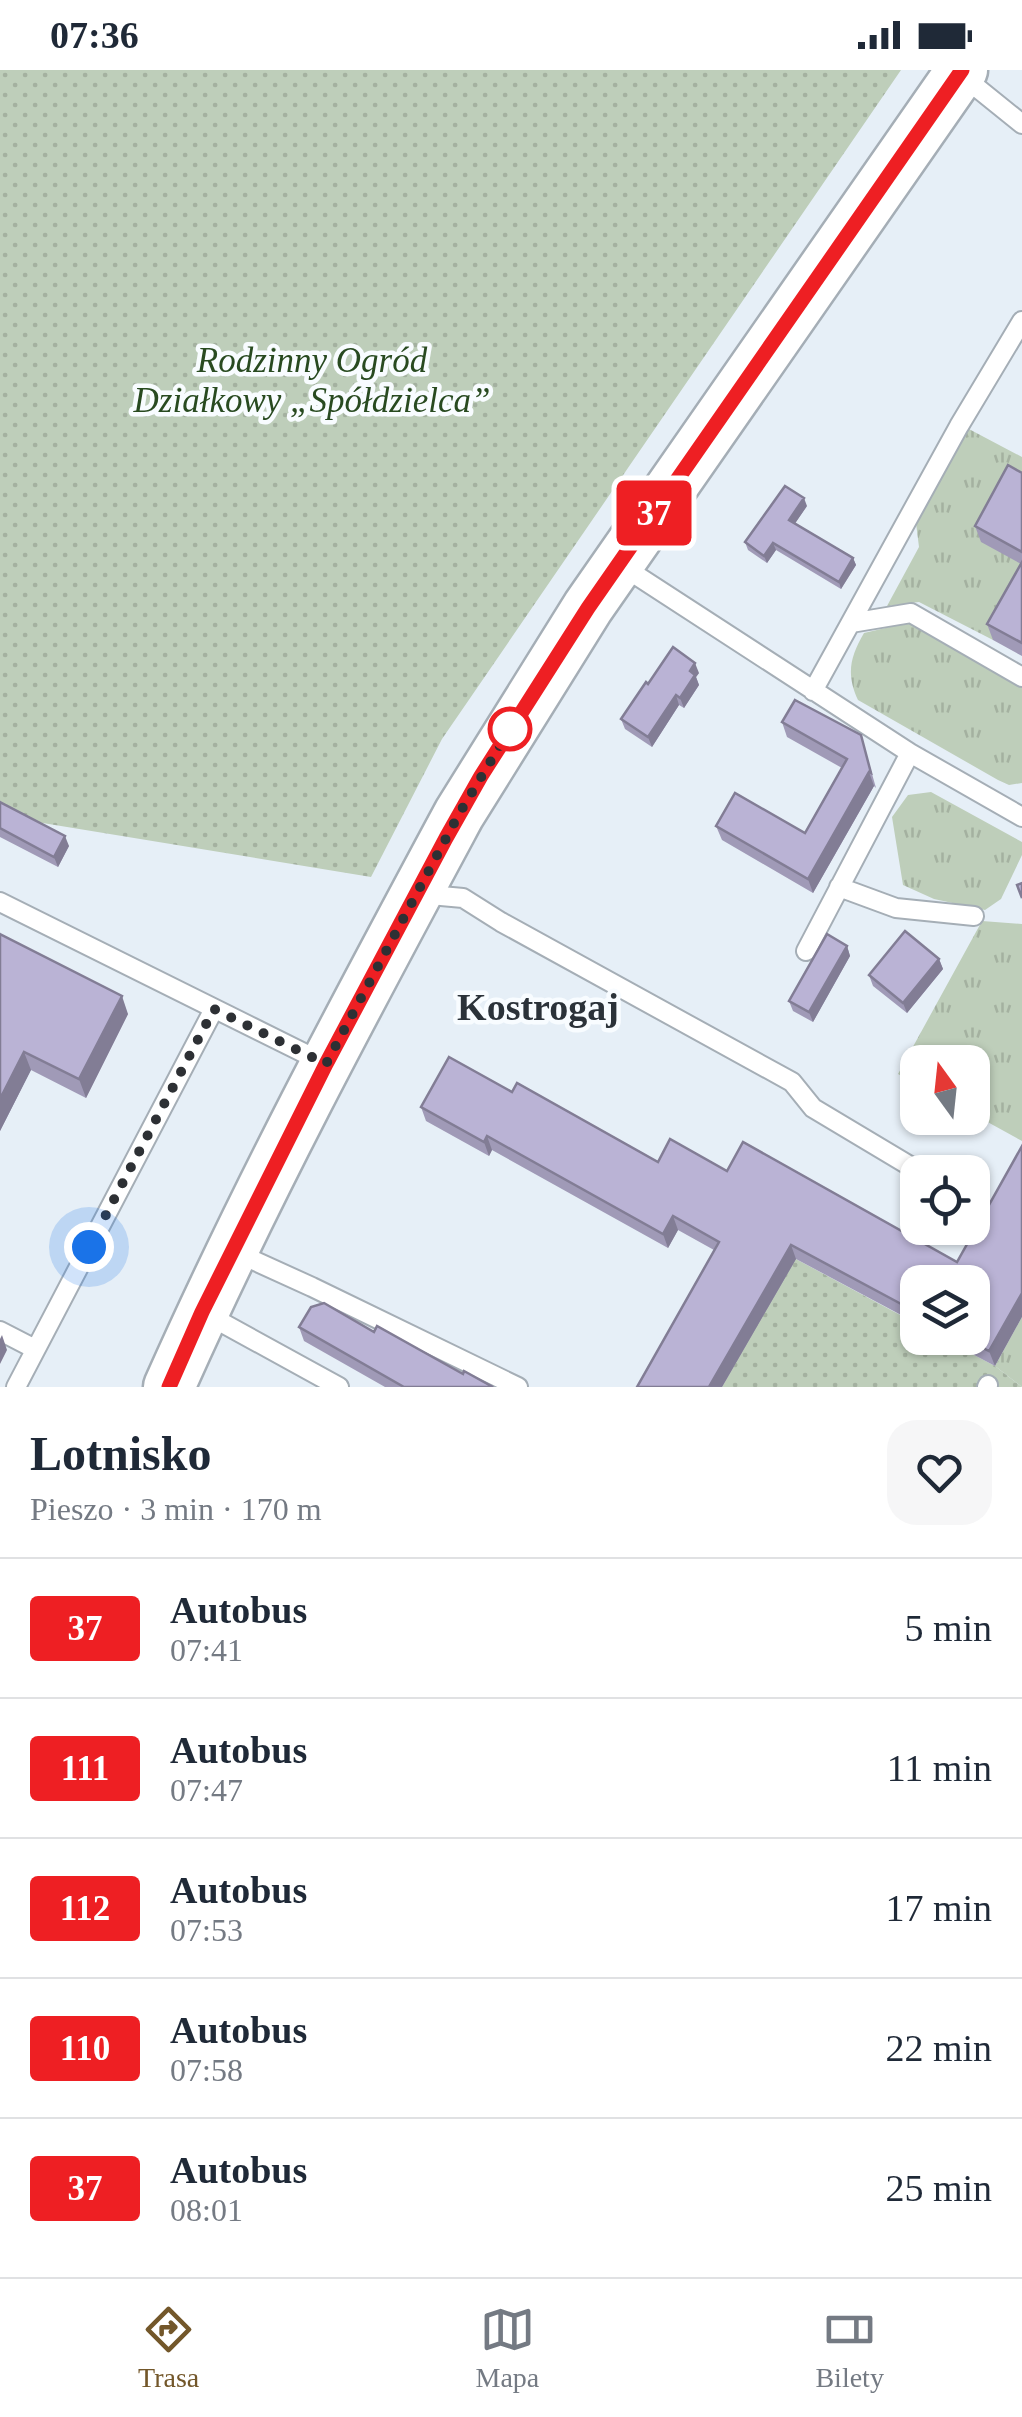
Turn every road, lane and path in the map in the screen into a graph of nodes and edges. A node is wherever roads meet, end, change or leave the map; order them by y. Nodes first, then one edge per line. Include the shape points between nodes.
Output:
1 (961, 72) edge
2 (1022, 124) edge
3 (1022, 321) edge
4 (618, 564) junction
5 (851, 622) junction
6 (1022, 676) edge
7 (813, 691) junction
8 (910, 753) junction
9 (1022, 817) edge
10 (420, 885) junction
11 (840, 887) junction
12 (0, 902) edge
13 (974, 916) dead end
14 (806, 951) dead end
15 (214, 1009) junction
16 (326, 1064) junction
17 (900, 1160) edge
18 (233, 1251) junction
19 (202, 1312) junction
20 (0, 1332) edge
21 (36, 1349) junction
22 (16, 1387) edge
23 (169, 1387) edge
24 (339, 1387) edge
25 (518, 1387) edge

1 - 2 lane
1 - 4 main road
3 - 5 lane
4 - 7 lane
4 - 10 main road via 491,760
5 - 6 lane via 912,613
5 - 7 lane
7 - 8 lane
8 - 9 lane
8 - 11 lane
10 - 16 main road
10 - 17 lane via 463,898 792,1082 813,1108
11 - 13 lane via 896,908
11 - 14 lane
12 - 15 lane
15 - 16 lane
15 - 21 lane
16 - 18 main road
18 - 19 main road
18 - 25 lane
19 - 23 main road
19 - 24 lane
20 - 21 lane
21 - 22 lane

